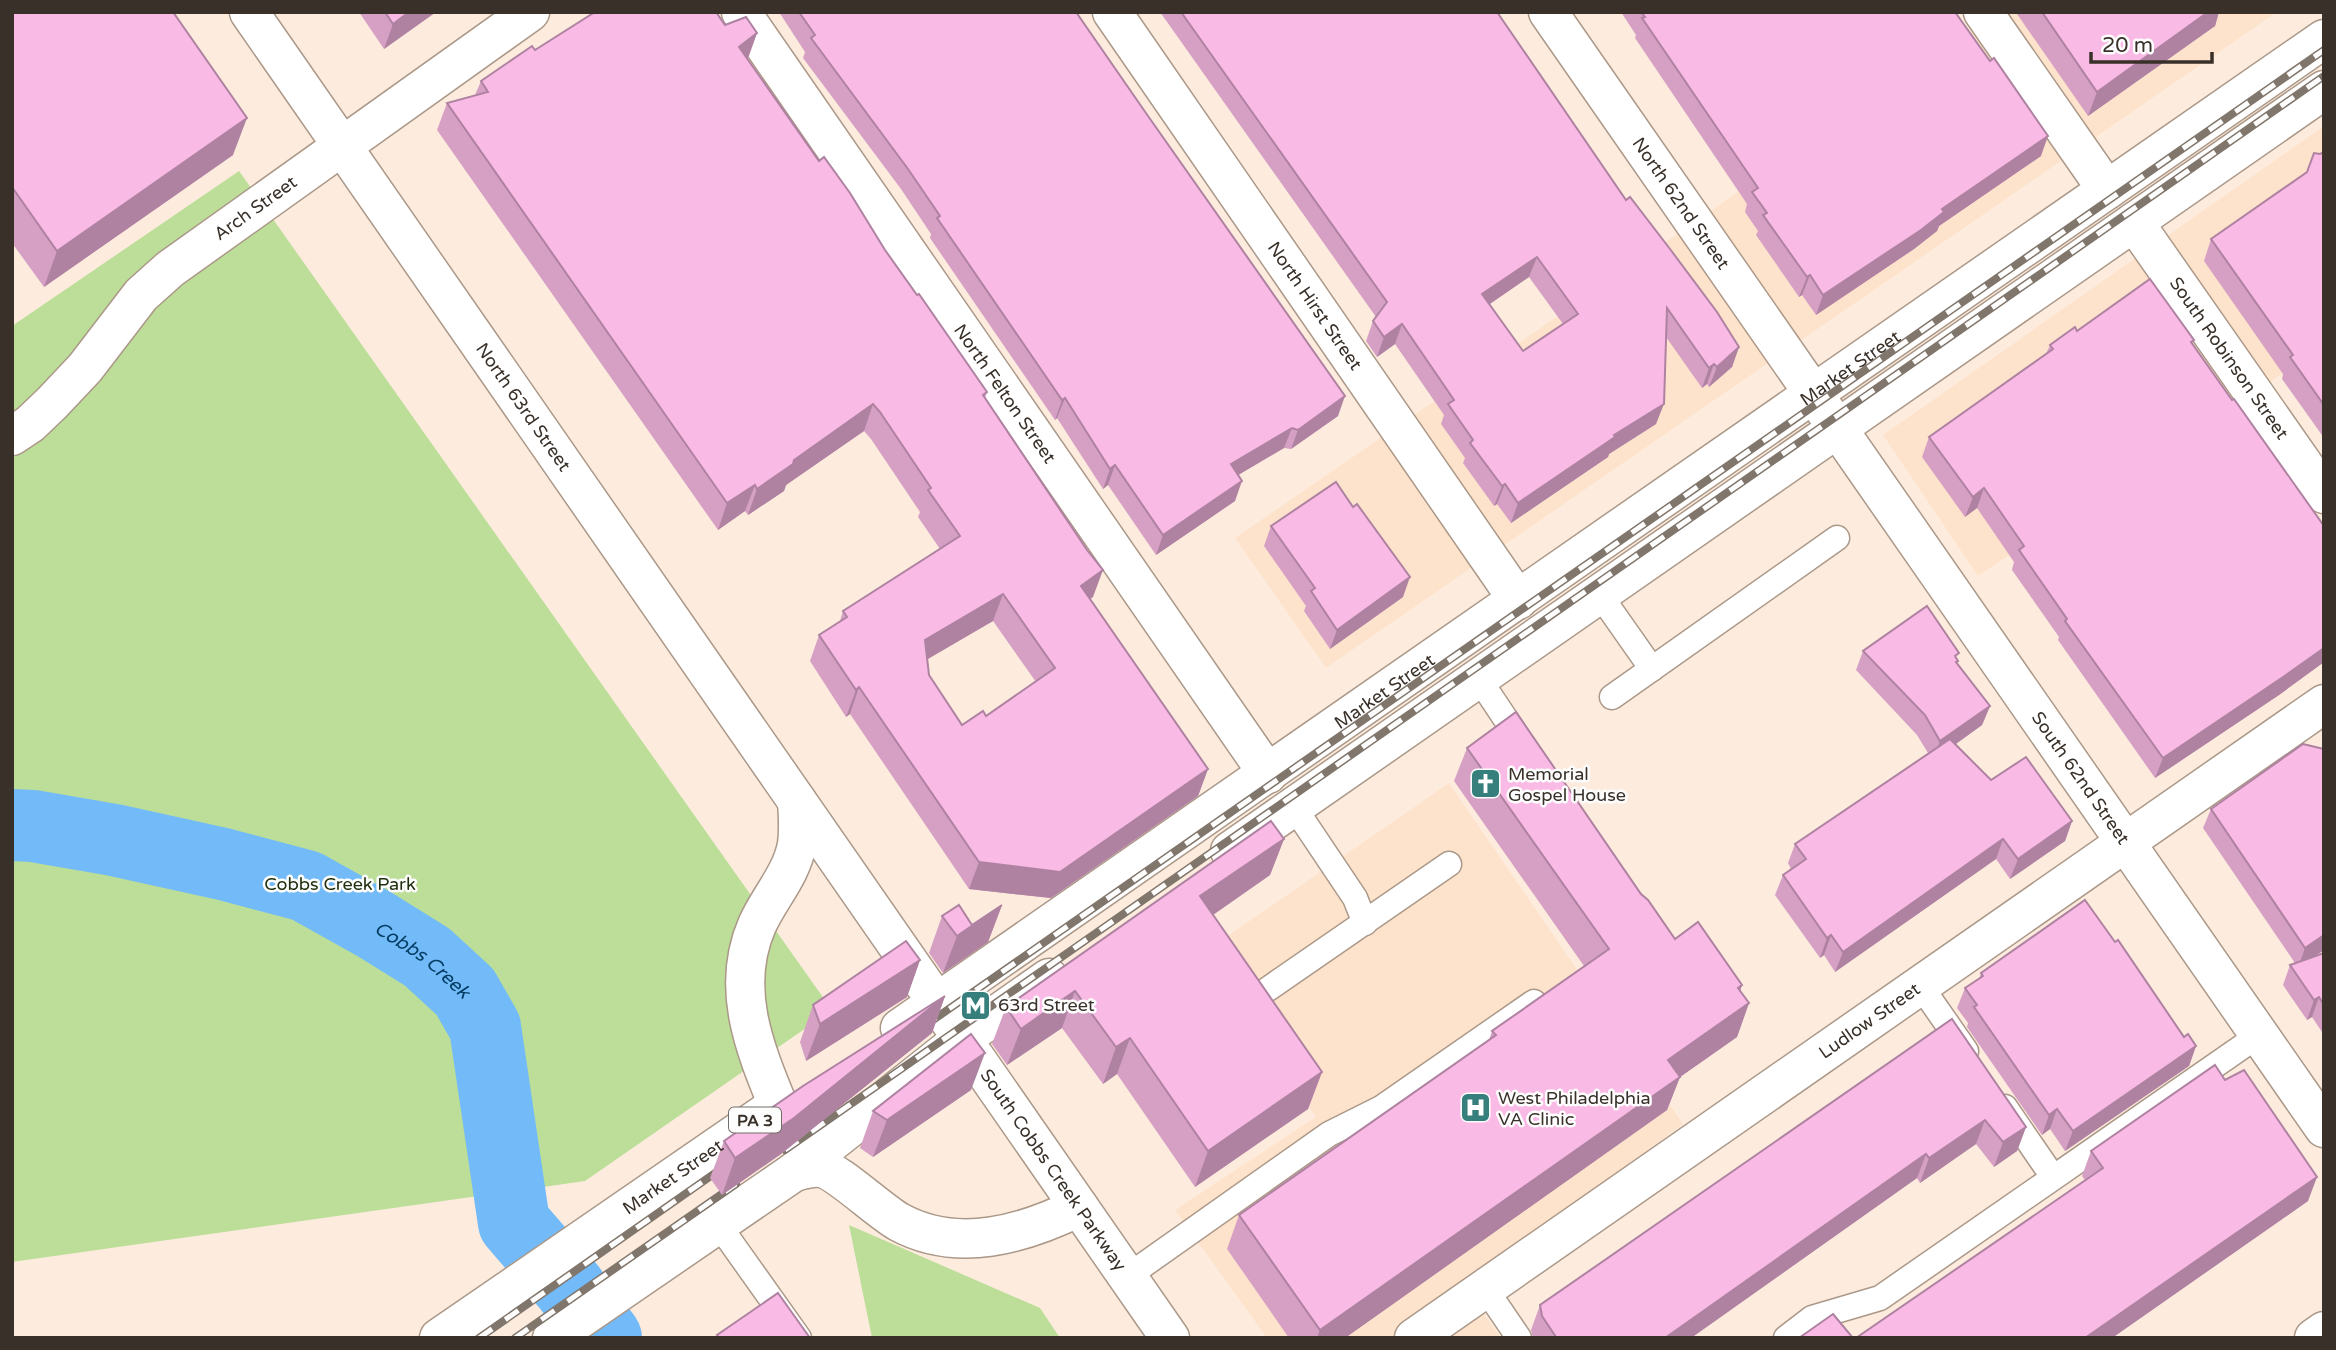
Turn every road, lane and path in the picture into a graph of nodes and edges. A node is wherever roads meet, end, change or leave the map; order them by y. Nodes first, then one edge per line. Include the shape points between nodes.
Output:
1 (249, 12) edge
2 (530, 12) edge
3 (741, 12) edge
4 (1112, 12) edge
5 (1548, 12) edge
6 (1983, 12) edge
7 (2324, 39) edge
8 (2324, 90) edge
9 (341, 146) junction
10 (2107, 190) junction
11 (2134, 222) junction
12 (1814, 394) junction
13 (1838, 429) junction
14 (12, 436) edge
15 (2324, 494) edge
16 (1837, 538) dead end
17 (1600, 594) junction
18 (1518, 600) junction
19 (1652, 669) junction
20 (1479, 679) junction
21 (1612, 697) dead end
22 (2324, 704) edge
23 (1533, 759) edge
24 (1268, 774) junction
25 (797, 801) junction
26 (1294, 807) junction
27 (2125, 843) junction
28 (1449, 864) dead end
29 (1205, 869) edge
30 (1365, 923) junction
31 (1073, 961) edge
32 (1920, 985) junction
33 (1268, 989) edge
34 (1540, 997) edge
35 (937, 1004) junction
36 (2259, 1035) junction
37 (962, 1039) junction
38 (877, 1043) edge
39 (811, 1084) edge
40 (778, 1105) junction
41 (2324, 1128) edge
42 (794, 1172) junction
43 (2053, 1177) junction
44 (1080, 1208) junction
45 (718, 1224) junction
46 (1128, 1276) junction
47 (1485, 1288) junction
48 (1826, 1314) junction
49 (2324, 1331) edge
50 (443, 1335) edge
51 (552, 1338) edge
52 (799, 1338) edge
53 (1170, 1338) edge
54 (1414, 1338) edge
55 (1519, 1338) edge
56 (1786, 1338) edge
57 (1842, 1338) edge
58 (2314, 1338) edge

1 - 9 main road, North 63rd Street
2 - 9 main road, Arch Street
3 - 24 main road, North Felton Street
4 - 18 main road, North Hirst Street
5 - 12 main road, North 62nd Street
6 - 10 main road
7 - 10 main road, Market Street
8 - 11 main road
9 - 14 main road, Arch Street via 170,269 141,295 52,403
9 - 25 main road, North 63rd Street
10 - 12 main road, Market Street
11 - 13 main road
11 - 15 main road, South Robinson Street
12 - 13 main road, North 62nd Street
12 - 18 main road, Market Street
13 - 17 main road
13 - 27 main road, South 62nd Street
16 - 19 lane
17 - 19 lane
17 - 20 main road
18 - 24 main road, Market Street
19 - 21 lane
20 - 23 lane
20 - 26 main road
22 - 27 main road, Ludlow Street
24 - 35 main road, Market Street
25 - 35 main road, North 63rd Street
25 - 40 main road via 796,846 748,950 744,980 753,1043
26 - 29 main road
26 - 30 lane via 1355,898
27 - 32 main road, Ludlow Street
27 - 36 main road, South 62nd Street
28 - 30 lane
30 - 33 lane
31 - 37 main road
32 - 43 lane
32 - 47 main road, Ludlow Street
34 - 46 lane via 1381,1108 1329,1134
35 - 37 main road, South Cobbs Creek Parkway
35 - 38 main road, Market Street
36 - 41 main road, South 62nd Street
36 - 43 lane
37 - 42 main road
37 - 44 main road, South Cobbs Creek Parkway
39 - 40 main road, Market Street / PA 3
40 - 50 main road, Market Street / PA 3
42 - 44 main road via 822,1168 901,1223 963,1238 1013,1234
42 - 45 main road
43 - 48 lane via 1880,1298
44 - 46 main road, South Cobbs Creek Parkway
45 - 51 main road
45 - 52 lane
46 - 53 main road, South Cobbs Creek Parkway
47 - 54 main road, Ludlow Street
47 - 55 lane
48 - 56 lane via 1812,1318
48 - 57 lane
49 - 58 main road

